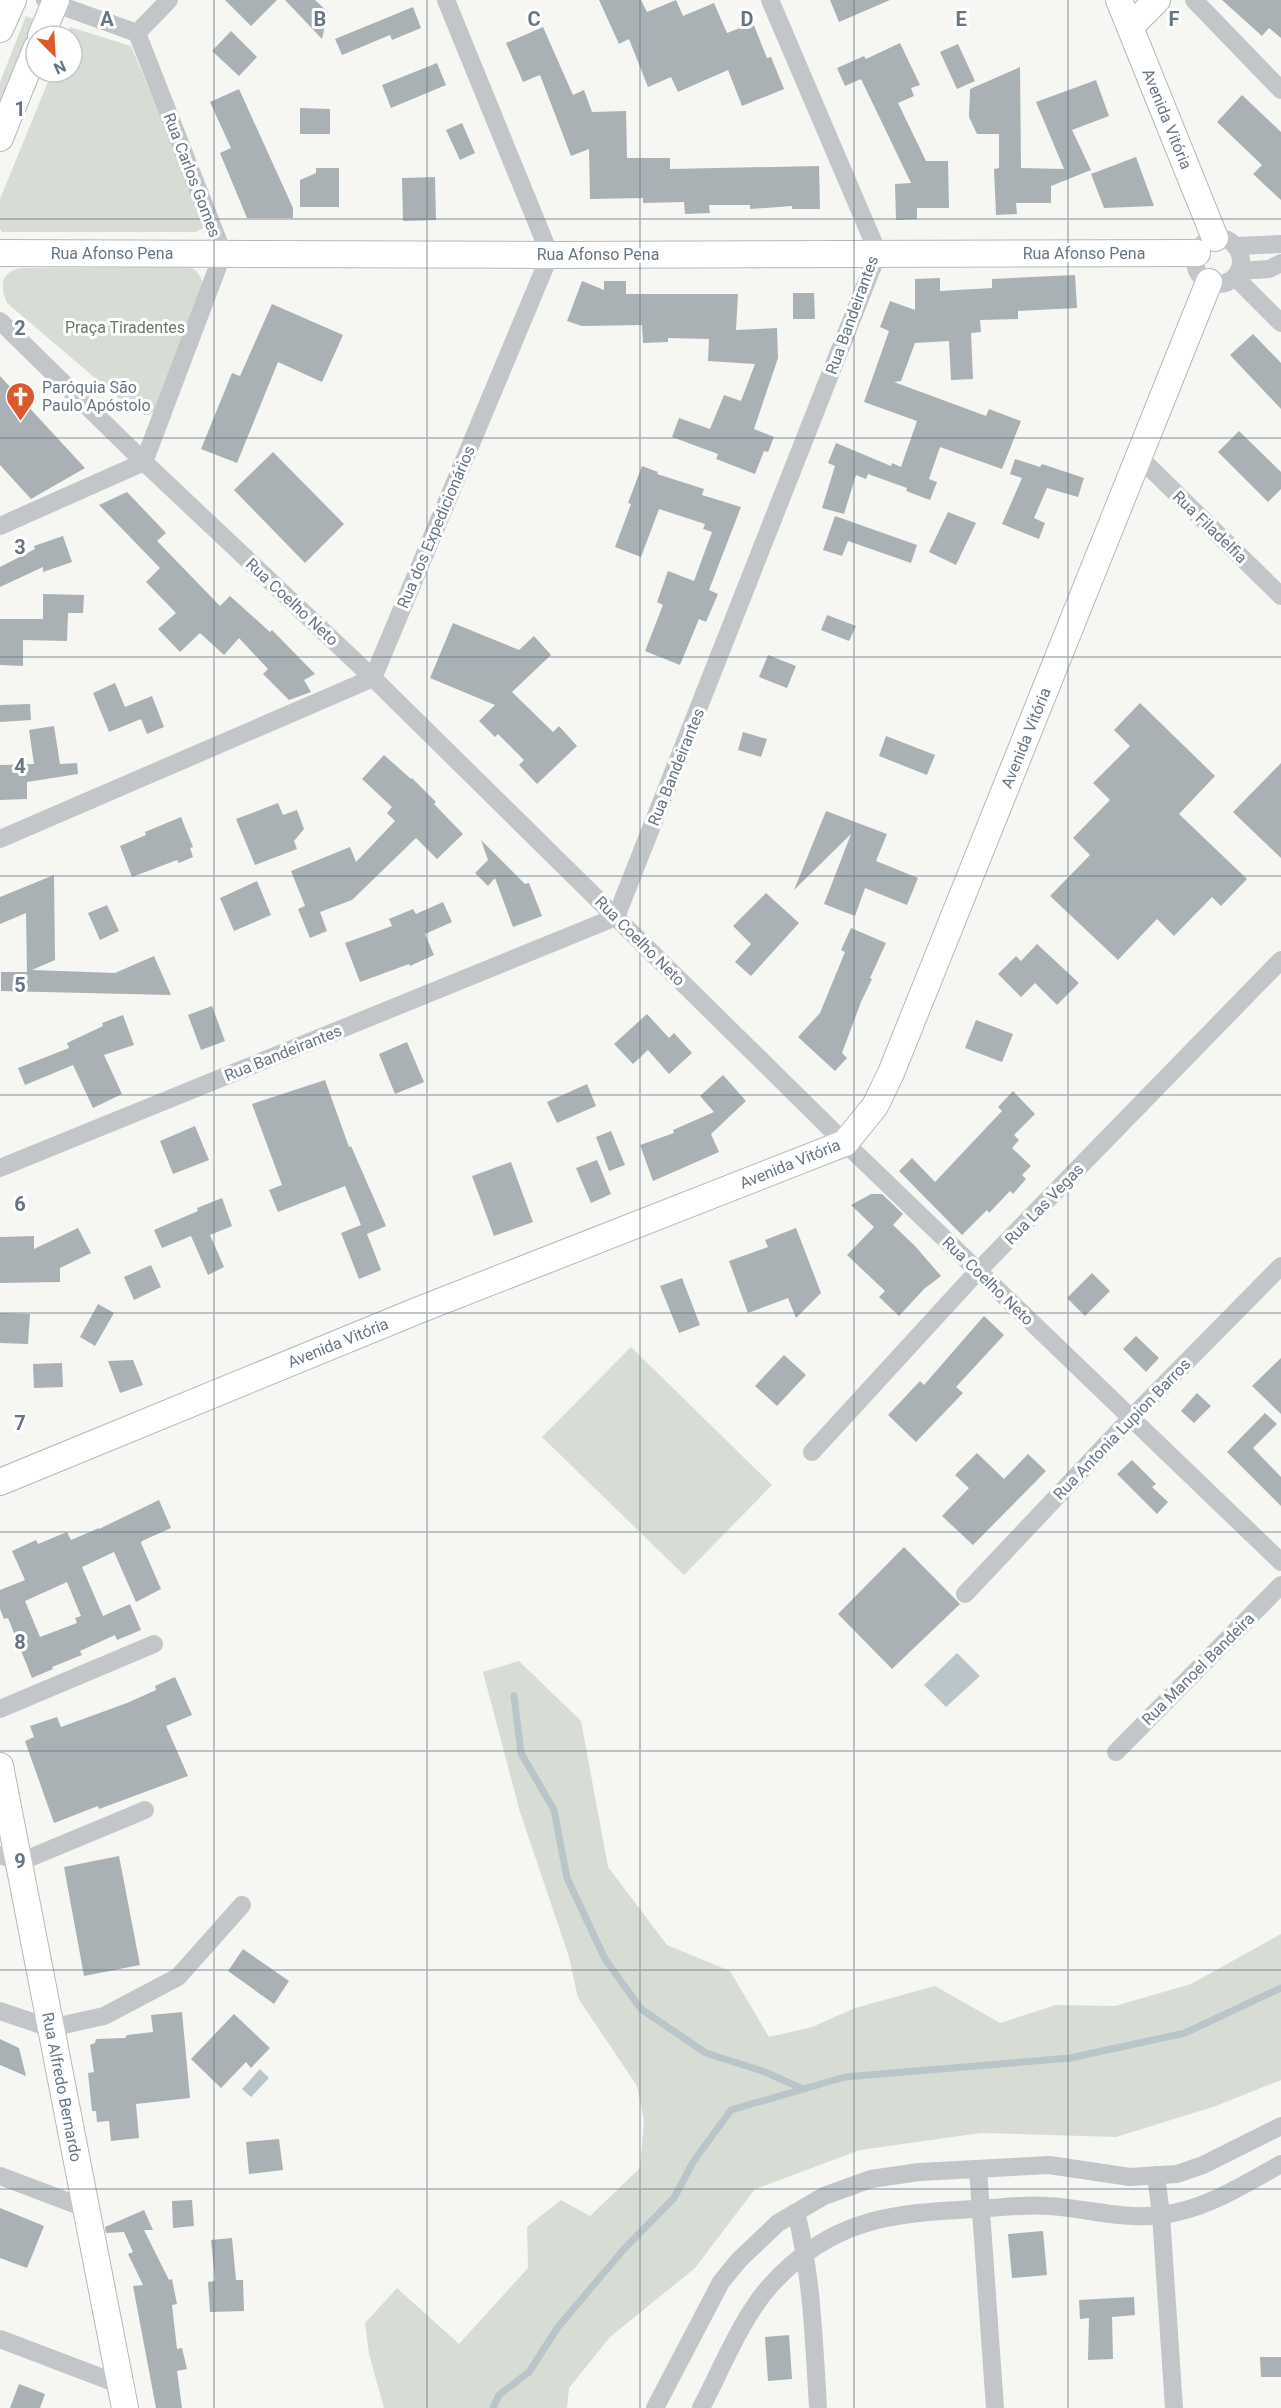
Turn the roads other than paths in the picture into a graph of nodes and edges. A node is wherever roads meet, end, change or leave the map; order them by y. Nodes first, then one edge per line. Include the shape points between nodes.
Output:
1 (13, 0) edge
2 (169, 0) edge
3 (446, 0) edge
4 (770, 0) edge
5 (1119, 0) edge
6 (1158, 0) edge
7 (1194, 0) edge
8 (52, 1) edge
9 (45, 24) edge
10 (1130, 27) junction
11 (0, 29) edge
12 (137, 33) junction
13 (24, 79) edge
14 (1281, 90) edge
15 (0, 138) edge
16 (1281, 244) edge
17 (1216, 246) junction
18 (0, 253) edge
19 (223, 253) junction
20 (878, 253) junction
21 (550, 255) junction
22 (1281, 263) edge
23 (1237, 274) junction
24 (1209, 282) junction
25 (0, 321) edge
26 (1281, 323) edge
27 (1139, 457) junction
28 (144, 462) junction
29 (0, 526) edge
30 (1281, 596) edge
31 (373, 678) junction
32 (0, 839) edge
33 (616, 917) junction
34 (1281, 960) edge
35 (845, 1143) junction
36 (0, 1168) edge
37 (1281, 1266) edge
38 (978, 1271) junction
39 (1132, 1417) junction
40 (812, 1452) dead end
41 (0, 1482) edge
42 (1281, 1562) edge
43 (1281, 1585) edge
44 (965, 1594) dead end
45 (154, 1644) dead end
46 (0, 1709) edge
47 (1116, 1752) dead end
48 (0, 1766) edge
49 (145, 1810) dead end
50 (10, 1858) edge
51 (242, 1905) dead end
52 (0, 2011) edge
53 (50, 2028) junction
54 (1281, 2126) edge
55 (1281, 2164) edge
56 (978, 2169) junction
57 (1156, 2175) junction
58 (0, 2176) edge
59 (85, 2208) junction
60 (982, 2208) junction
61 (796, 2212) junction
62 (1161, 2215) junction
63 (806, 2252) junction
64 (0, 2338) edge
65 (123, 2397) edge
66 (655, 2408) edge
67 (701, 2408) edge
68 (818, 2408) edge
69 (995, 2408) edge
70 (1174, 2408) edge

1 - 11 street
2 - 12 street
3 - 21 street
4 - 20 street, Rua Bandeirantes
5 - 10 street, Avenida Vitória
6 - 10 street
7 - 14 street
8 - 9 street
8 - 12 street
10 - 17 street, Avenida Vitória
12 - 19 street, Rua Carlos Gomes
13 - 15 street
16 - 17 street
17 - 20 street, Rua Afonso Pena
17 - 23 street via 1241,258
17 - 24 street via 1196,266
18 - 19 street, Rua Afonso Pena
19 - 21 street, Rua Afonso Pena
19 - 28 street, Rua Carlos Gomes
20 - 21 street, Rua Afonso Pena
20 - 33 street, Rua Bandeirantes
21 - 31 street, Rua dos Expedicionários
22 - 23 street
23 - 24 street via 1225,283
23 - 26 street
24 - 27 street, Avenida Vitória
25 - 28 street, Rua Coelho Neto
27 - 30 street, Rua Filadelfia
27 - 35 street, Avenida Vitória via 891,1074 875,1106
28 - 29 street
28 - 31 street, Rua Coelho Neto
31 - 32 street
31 - 33 street, Rua Coelho Neto
33 - 35 street, Rua Coelho Neto
33 - 36 street, Rua Bandeirantes
34 - 38 street, Rua Las Vegas
35 - 38 street, Rua Coelho Neto
35 - 41 street, Avenida Vitória via 419,1310
37 - 39 street, Rua Antonia Lupion Barros
38 - 39 street, Rua Coelho Neto
38 - 40 street, Rua Las Vegas
39 - 42 street, Rua Coelho Neto
39 - 44 street, Rua Antonia Lupion Barros
43 - 47 street, Rua Manoel Bandeira
45 - 46 street
48 - 50 street, Rua Alfredo Bernardo
49 - 50 street
50 - 53 street, Rua Alfredo Bernardo
51 - 53 street via 178,1977 104,2016
52 - 53 street
53 - 59 street, Rua Alfredo Bernardo
54 - 57 street via 1203,2165 1177,2174
55 - 62 street via 1220,2198
56 - 57 street via 1049,2165 1130,2177
56 - 60 street
56 - 61 street via 871,2179 824,2196
57 - 62 street
58 - 59 street
59 - 65 street, Rua Alfredo Bernardo
60 - 62 street via 1047,2205 1128,2217
60 - 63 street via 880,2218 841,2232
60 - 69 street
61 - 63 street
61 - 66 street via 758,2241 721,2282
62 - 70 street
63 - 67 street via 755,2304
63 - 68 street
64 - 65 street

